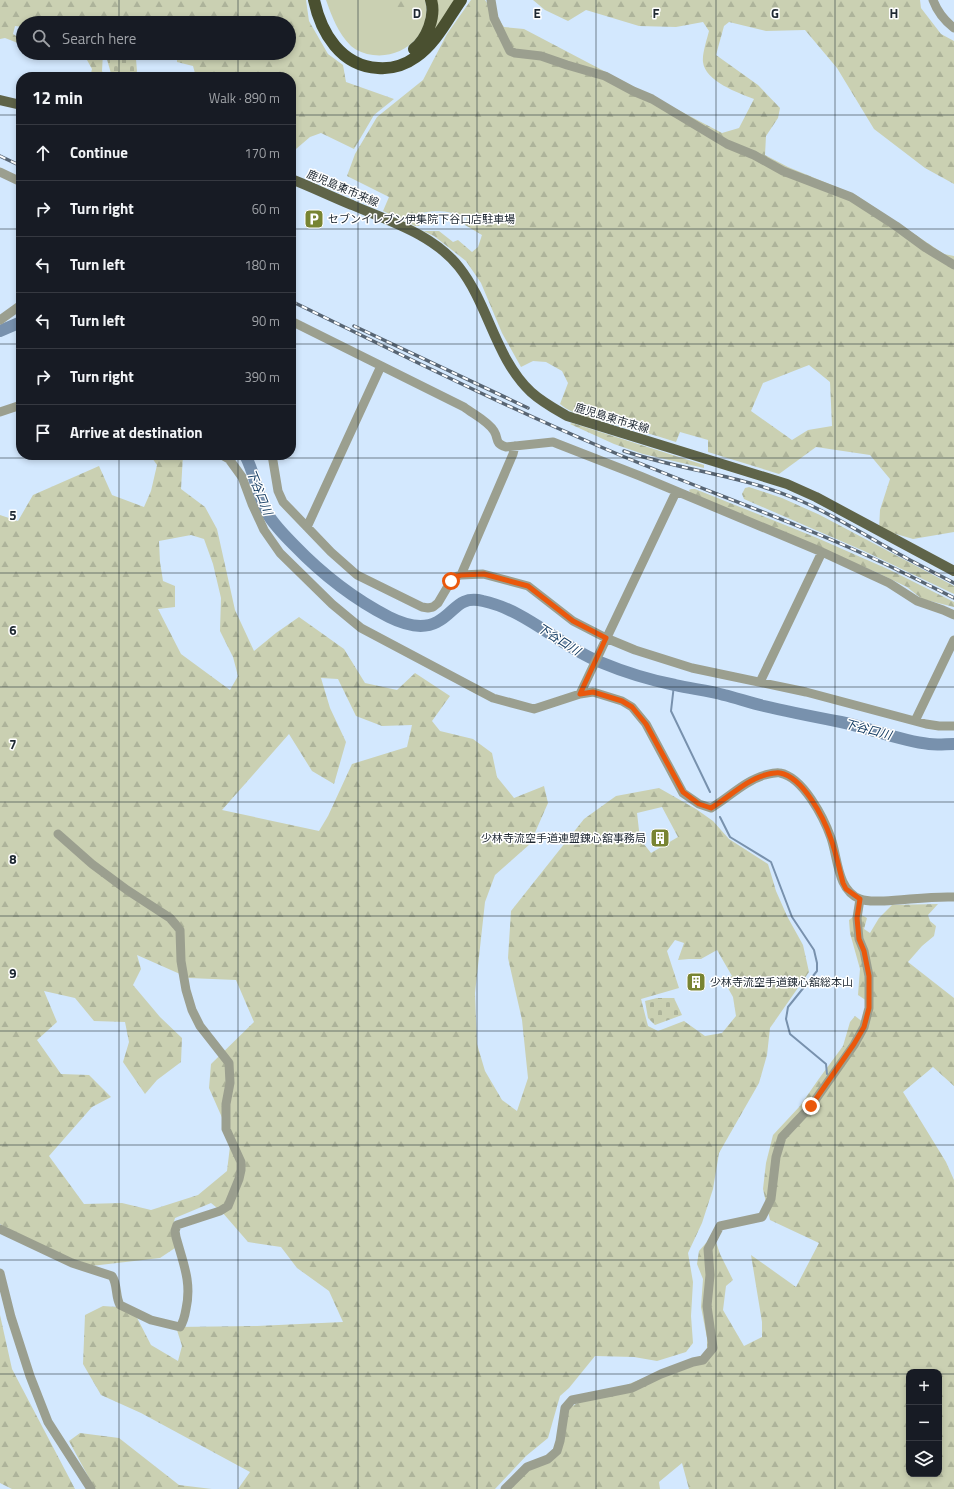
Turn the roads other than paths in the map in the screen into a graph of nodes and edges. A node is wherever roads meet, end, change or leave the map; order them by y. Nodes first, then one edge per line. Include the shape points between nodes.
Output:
1 (314, 0) edge
2 (322, 0) edge
3 (431, 0) edge
4 (461, 0) edge
5 (491, 0) edge
6 (933, 0) edge
7 (954, 28) edge
8 (0, 100) edge
9 (16, 104) edge
10 (0, 172) edge
11 (16, 180) edge
12 (296, 184) edge
13 (954, 265) edge
14 (16, 309) edge
15 (0, 320) edge
16 (296, 324) edge
17 (381, 366) junction
18 (16, 407) edge
19 (0, 412) edge
20 (515, 446) junction
21 (230, 460) edge
22 (273, 460) edge
23 (676, 492) junction
24 (307, 527) junction
25 (822, 552) junction
26 (954, 571) edge
27 (461, 575) junction
28 (954, 615) edge
29 (954, 640) edge
30 (604, 641) junction
31 (760, 682) junction
32 (580, 694) junction
33 (915, 721) junction
34 (954, 726) edge
35 (58, 834) dead end
36 (954, 898) edge
37 (860, 899) junction
38 (0, 1229) edge
39 (0, 1273) edge
40 (91, 1489) edge
41 (505, 1489) edge

1 - 4 highway via 324,30 342,54 369,68 386,68 402,65 416,57 440,32
2 - 3 highway via 327,20 346,48 357,56 382,62 407,54 424,38 432,16
5 - 13 street via 494,18 510,51 541,56 605,76 652,99 727,144 754,154 783,171 850,197
6 - 7 street via 936,8
8 - 9 main road
10 - 11 street
12 - 26 main road, 鹿児島東市来線 via 422,236 442,250 469,282 506,360 518,377 531,392 567,416 787,484
14 - 15 street
16 - 17 street
17 - 20 street via 464,407 494,430 497,442 501,446
17 - 24 street
18 - 19 street
20 - 23 street via 553,442
20 - 27 street
21 - 32 street via 242,476 264,530 280,553 327,600 361,628 493,698 516,705 534,709
22 - 24 street via 278,491 283,502
23 - 25 street
23 - 30 street
24 - 27 street via 357,575 422,607 433,607 438,603 454,577
25 - 28 street via 889,583 918,601
25 - 31 street
27 - 30 street via 484,574 528,586
29 - 33 street
30 - 31 street via 692,668
30 - 32 street
31 - 33 street
32 - 37 street via 593,692 622,701 632,707 646,724 683,792 699,804 711,808 752,779 766,774 780,773 795,781 812,800 828,832 843,883
33 - 34 street
35 - 38 street via 92,864 170,918 180,930 181,961 192,1010 200,1026 230,1063 226,1129 241,1162 241,1170 228,1206 177,1225 176,1237 188,1283 188,1298 180,1327 151,1320 120,1305 112,1276 72,1263
36 - 37 street via 880,901
37 - 41 street via 857,918 859,939 869,976 869,1008 864,1027 811,1106 782,1137 776,1157 771,1199 762,1217 720,1226 712,1239 708,1249 710,1275 706,1306 713,1348 703,1360 661,1374 632,1388 572,1400 565,1408 557,1451 548,1459 527,1467
39 - 40 street via 30,1376 48,1422

